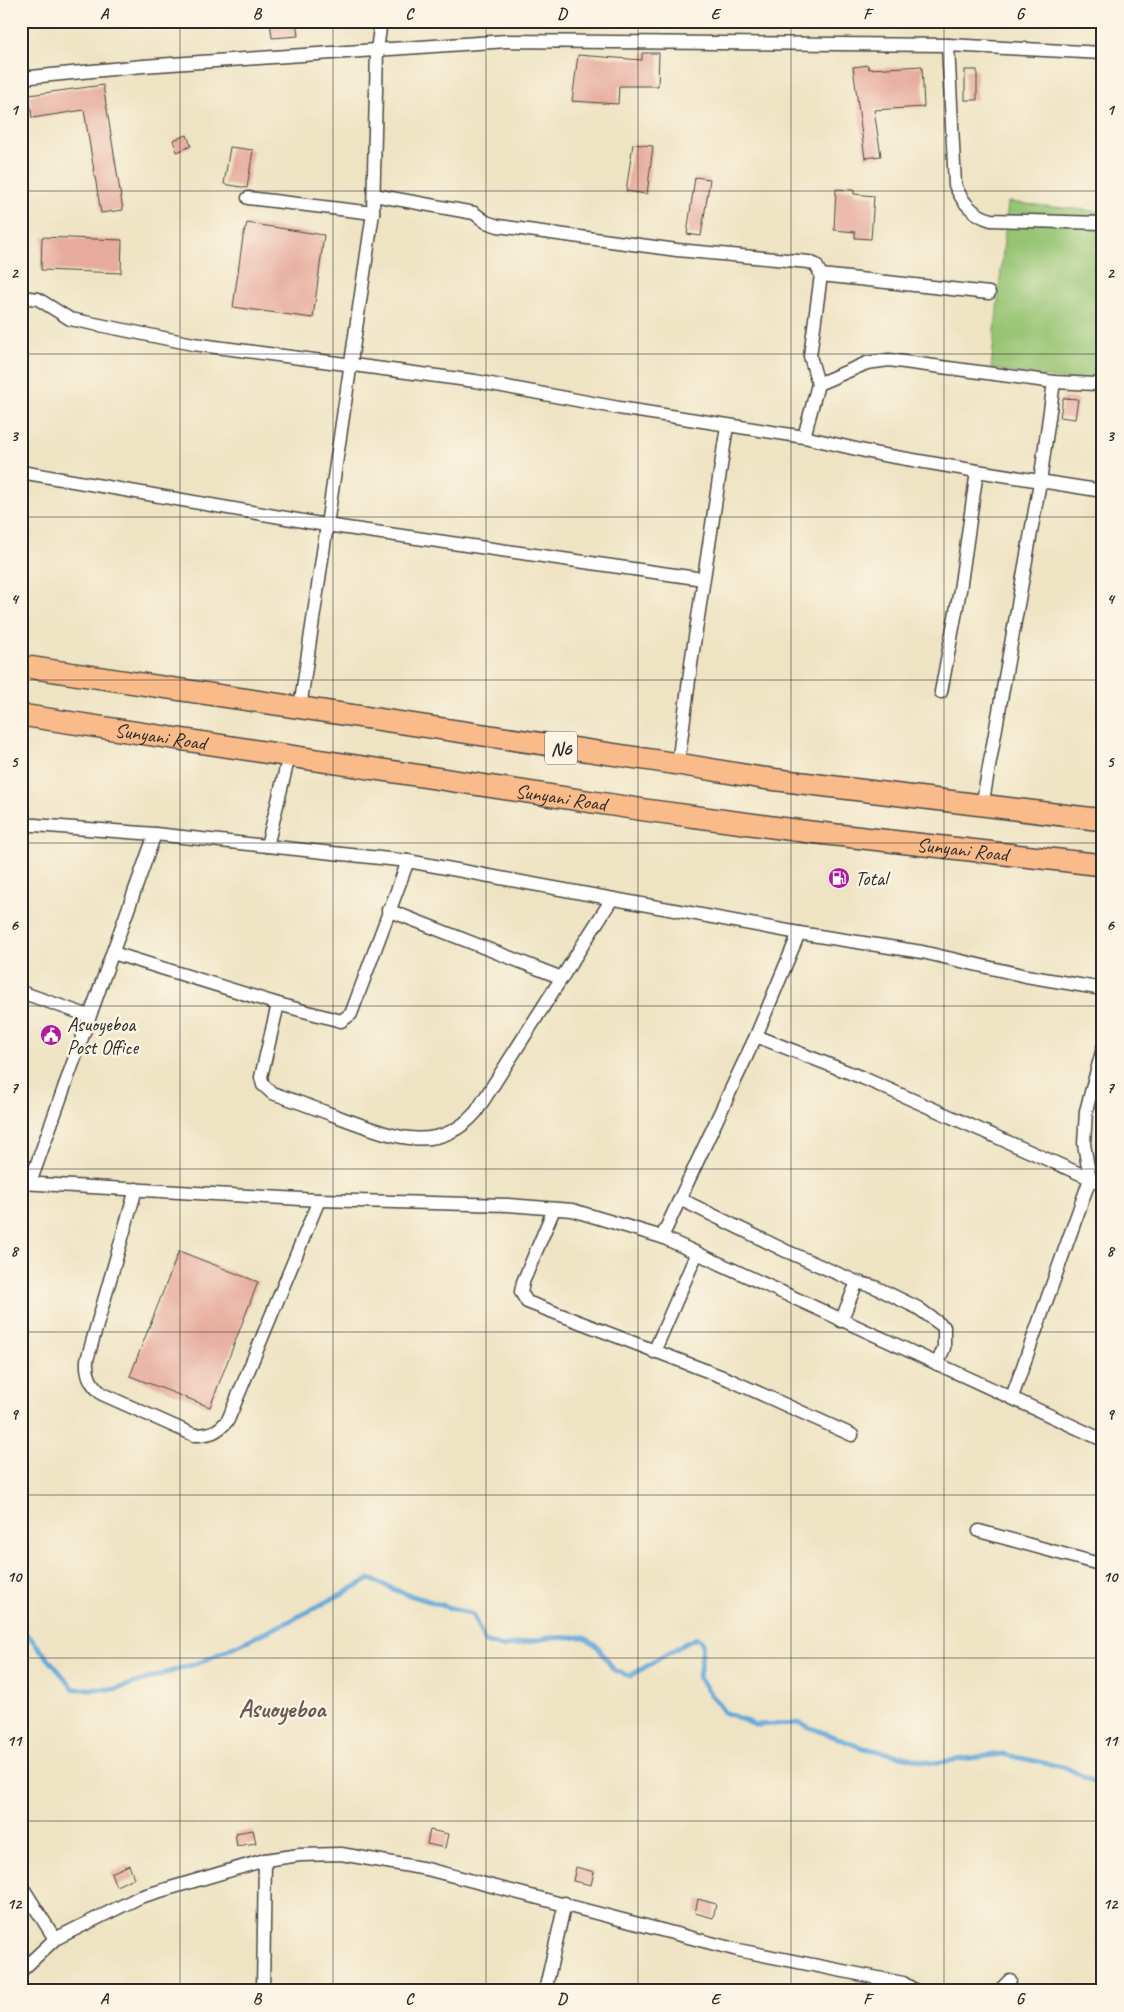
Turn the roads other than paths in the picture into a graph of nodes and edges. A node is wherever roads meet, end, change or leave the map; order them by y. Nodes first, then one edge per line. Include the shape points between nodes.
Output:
1 (381, 21) edge
2 (948, 46) junction
3 (377, 50) junction
4 (1103, 53) edge
5 (21, 78) edge
6 (374, 195) junction
7 (248, 198) dead end
8 (373, 213) junction
9 (1103, 223) edge
10 (821, 275) junction
11 (990, 293) dead end
12 (21, 296) edge
13 (351, 365) junction
14 (1054, 382) junction
15 (1103, 382) edge
16 (818, 384) junction
17 (727, 426) junction
18 (804, 437) junction
19 (977, 471) junction
20 (21, 472) edge
21 (1040, 482) junction
22 (1103, 491) edge
23 (326, 525) junction
24 (703, 579) junction
25 (21, 666) edge
26 (941, 692) dead end
27 (300, 708) junction
28 (21, 715) edge
29 (289, 756) junction
30 (678, 764) junction
31 (982, 806) junction
32 (1103, 820) edge
33 (21, 824) edge
34 (155, 834) junction
35 (267, 846) junction
36 (408, 860) junction
37 (1103, 865) edge
38 (612, 899) junction
39 (388, 910) junction
40 (799, 933) junction
41 (113, 953) junction
42 (562, 978) junction
43 (1103, 989) edge
44 (21, 992) edge
45 (278, 1004) junction
46 (89, 1016) junction
47 (756, 1036) junction
48 (1103, 1048) edge
49 (1090, 1179) junction
50 (26, 1183) edge
51 (1103, 1184) edge
52 (136, 1189) junction
53 (680, 1199) junction
54 (319, 1200) junction
55 (554, 1209) junction
56 (662, 1237) junction
57 (697, 1253) junction
58 (857, 1282) junction
59 (841, 1320) junction
60 (654, 1352) junction
61 (937, 1364) junction
62 (1012, 1397) junction
63 (852, 1435) dead end
64 (1103, 1440) edge
65 (979, 1532) dead end
66 (1103, 1564) edge
67 (265, 1860) junction
68 (21, 1885) edge
69 (565, 1903) junction
70 (55, 1939) junction
71 (21, 1971) edge
72 (1010, 1980) dead end
73 (264, 1991) edge
74 (545, 1991) edge
75 (916, 1991) edge
76 (999, 1991) edge

1 - 3 street
2 - 3 street via 507,41
2 - 4 street
2 - 9 street via 955,185 971,210 991,220
3 - 5 street
3 - 6 street
6 - 8 street
6 - 10 street via 474,213 498,226 677,250 809,262
7 - 8 street
8 - 13 street
10 - 11 street
10 - 16 street via 810,356
12 - 13 street via 38,299 70,319 193,344
13 - 17 street via 476,381
13 - 23 street
14 - 15 street
14 - 16 street via 889,360 867,363
14 - 21 street
16 - 18 street
17 - 18 street
17 - 24 street
18 - 19 street
19 - 21 street
19 - 26 street
20 - 23 street
21 - 22 street
21 - 31 street
23 - 24 street
23 - 27 street
24 - 30 street
25 - 27 main road, N6
27 - 30 main road, N6
28 - 29 main road, Sunyani Road / N6
29 - 35 street
29 - 37 main road, Sunyani Road / N6 via 810,832
30 - 31 main road, N6
31 - 32 main road, N6
33 - 34 street
34 - 35 street
34 - 41 street
35 - 36 street
36 - 38 street
36 - 39 street
38 - 40 street
38 - 42 street
39 - 42 street
39 - 45 street via 351,1014 346,1019 341,1021
40 - 43 street via 922,952 1026,976
40 - 47 street
41 - 45 street
41 - 46 street
42 - 45 street via 465,1125 424,1139 392,1136 272,1093 263,1085 261,1077
44 - 46 street
46 - 50 street
47 - 49 street via 862,1078
47 - 53 street
48 - 49 street via 1086,1111 1084,1144
49 - 51 street
49 - 62 street
50 - 52 street
52 - 54 street
52 - 54 street via 86,1372 102,1394 194,1435 208,1435 221,1429 228,1420
53 - 56 street
53 - 58 street
54 - 55 street
55 - 56 street via 572,1210
55 - 60 street via 523,1282 521,1292 527,1302
56 - 57 street
57 - 59 street
57 - 60 street
58 - 59 street
58 - 61 street via 918,1308 944,1327 944,1348
59 - 61 street
60 - 63 street via 728,1379
61 - 62 street
62 - 64 street
65 - 66 street
67 - 69 street via 341,1854 427,1868
67 - 70 street via 140,1897
67 - 73 street
68 - 70 street
69 - 74 street
69 - 75 street via 738,1950 903,1983
70 - 71 street
72 - 76 street

